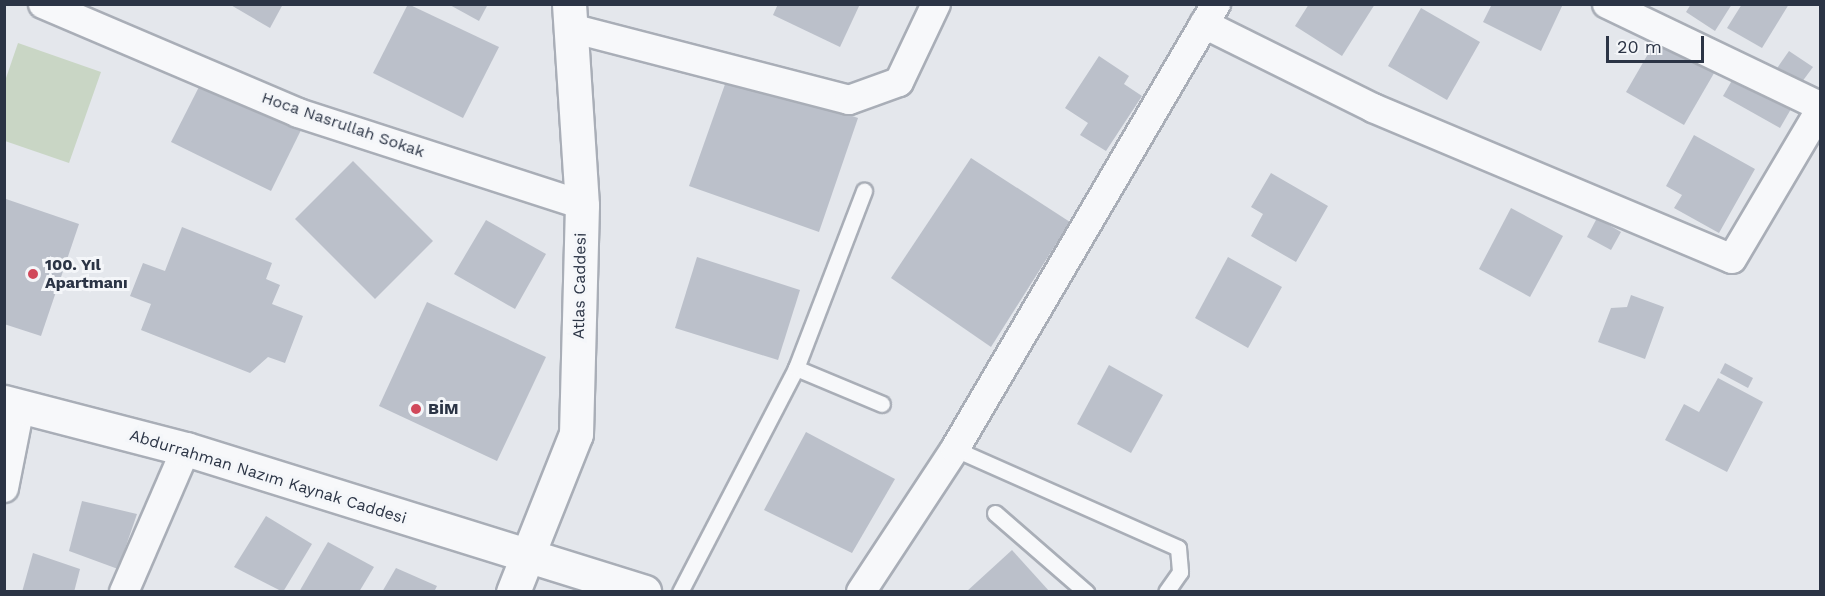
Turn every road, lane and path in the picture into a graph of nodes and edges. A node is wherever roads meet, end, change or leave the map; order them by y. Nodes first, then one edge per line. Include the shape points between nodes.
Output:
1 (43, 4) edge
2 (936, 4) edge
3 (1606, 4) edge
4 (1210, 14) edge
5 (570, 16) edge
6 (1821, 108) edge
7 (864, 191) dead end
8 (582, 205) junction
9 (796, 368) junction
10 (882, 404) dead end
11 (12, 405) edge
12 (186, 449) junction
13 (955, 449) junction
14 (4, 488) edge
15 (995, 513) dead end
16 (530, 559) junction
17 (124, 591) edge
18 (513, 591) edge
19 (644, 591) edge
20 (680, 591) edge
21 (861, 591) edge
22 (1086, 591) edge
23 (1166, 591) edge

1 - 8 street, Hoca Nasrullah Sokak via 298,113
2 - 5 street via 899,82 849,100
3 - 6 street
4 - 6 street via 1373,108 1732,259
4 - 13 street
5 - 8 street, Atlas Caddesi
7 - 9 lane
8 - 16 street, Atlas Caddesi via 576,434
9 - 10 lane
9 - 20 lane
11 - 12 street, Abdurrahman Nazım Kaynak Caddesi
11 - 14 street
12 - 16 street, Abdurrahman Nazım Kaynak Caddesi
12 - 17 street
13 - 21 street
13 - 23 lane via 1178,548 1180,572
15 - 22 lane
16 - 18 street, Atlas Caddesi
16 - 19 street, Abdurrahman Nazım Kaynak Caddesi

